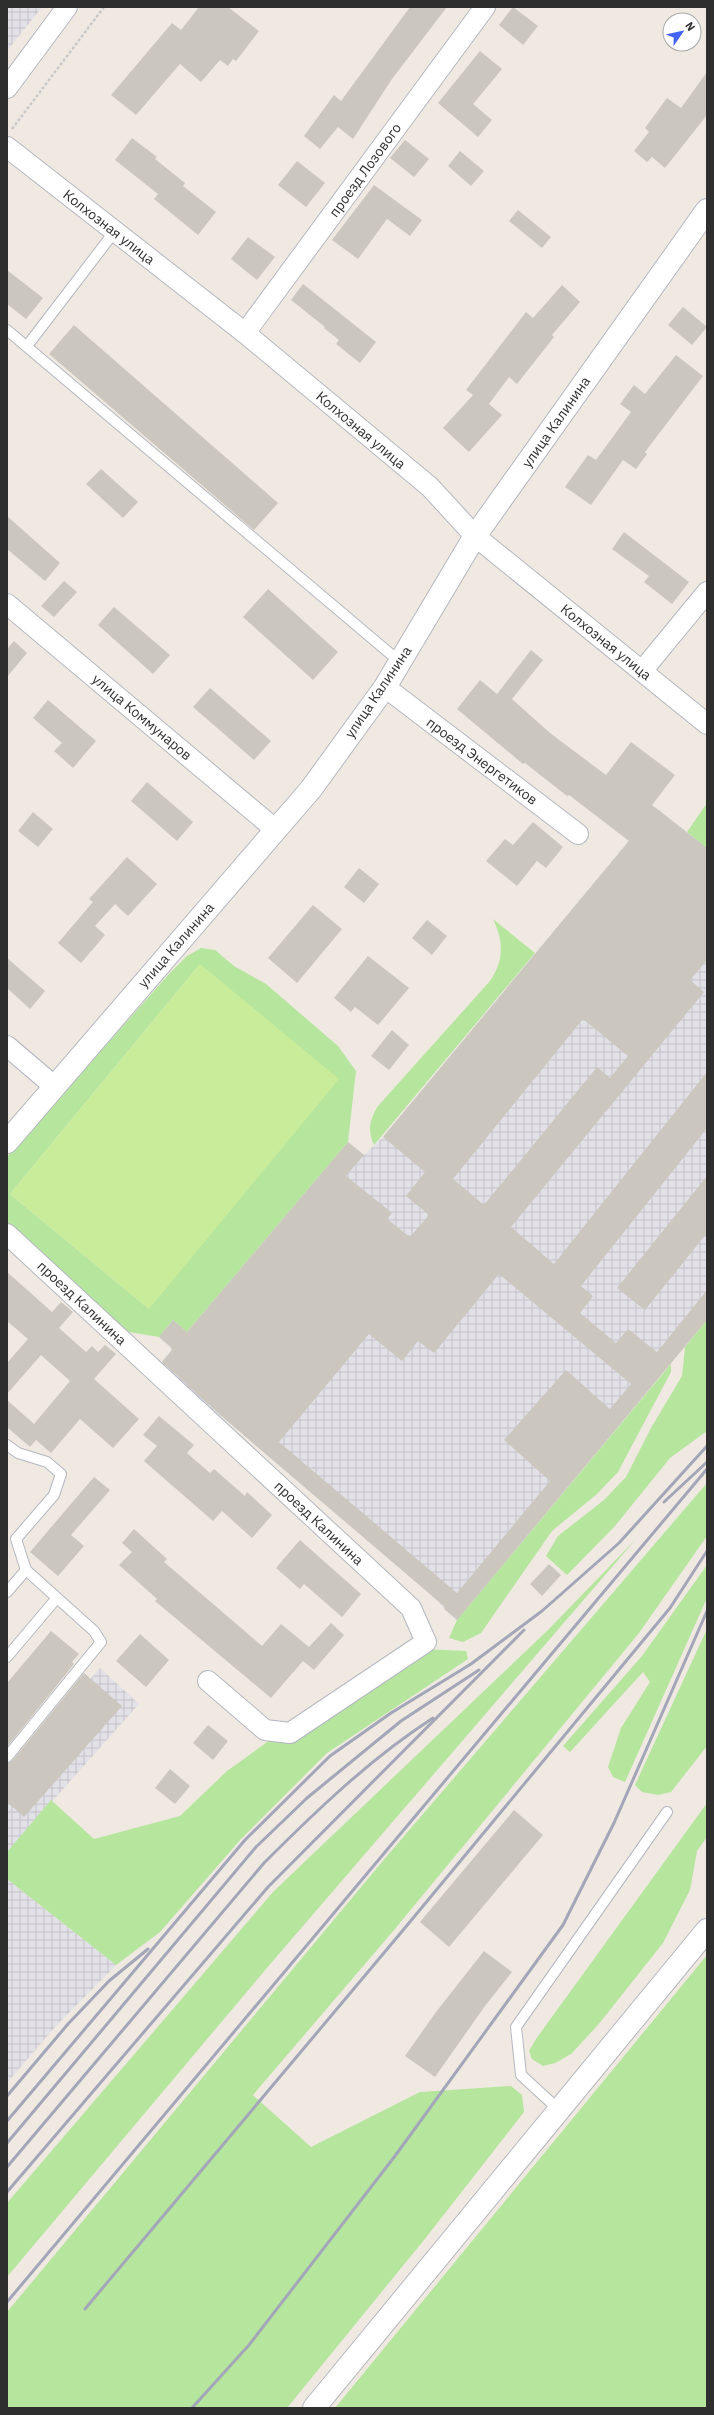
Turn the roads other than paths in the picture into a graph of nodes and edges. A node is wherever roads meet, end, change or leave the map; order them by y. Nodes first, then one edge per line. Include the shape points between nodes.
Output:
1 (67, 7) edge
2 (485, 7) edge
3 (7, 88) edge
4 (9, 138) edge
5 (707, 210) edge
6 (115, 231) junction
7 (7, 330) edge
8 (245, 333) junction
9 (27, 346) junction
10 (475, 536) junction
11 (707, 592) edge
12 (7, 604) edge
13 (400, 662) junction
14 (642, 671) junction
15 (385, 687) junction
16 (707, 724) edge
17 (276, 830) junction
18 (578, 834) dead end
19 (7, 1046) edge
20 (54, 1086) junction
21 (7, 1142) edge
22 (7, 1234) edge
23 (7, 1445) edge
24 (26, 1570) junction
25 (7, 1592) edge
26 (56, 1598) junction
27 (7, 1658) edge
28 (208, 1681) dead end
29 (7, 1757) edge
30 (667, 1812) dead end
31 (707, 1930) edge
32 (558, 2109) junction
33 (314, 2408) edge

1 - 3 street
2 - 8 street, проезд Лозового
4 - 6 street, Колхозная улица
5 - 10 street, улица Калинина
6 - 8 street, Колхозная улица
6 - 9 lane
7 - 9 lane
8 - 10 street, Колхозная улица via 430,487
9 - 13 lane
10 - 13 street, улица Калинина
10 - 14 street, Колхозная улица
11 - 14 street
12 - 17 street, улица Коммунаров
13 - 15 street, улица Калинина
14 - 16 street, Колхозная улица
15 - 17 street, улица Калинина via 311,789
15 - 18 street, проезд Энергетиков
17 - 20 street, улица Калинина
19 - 20 street
20 - 21 street, улица Калинина
22 - 28 street, проезд Калинина via 411,1608 426,1642 290,1733 265,1730
23 - 24 lane via 18,1453 47,1462 61,1474 54,1495 16,1539
24 - 25 lane
24 - 26 lane
26 - 27 lane
26 - 29 lane via 94,1631 101,1642
30 - 32 lane via 516,2027 521,2074
31 - 32 street
32 - 33 street via 454,2240

